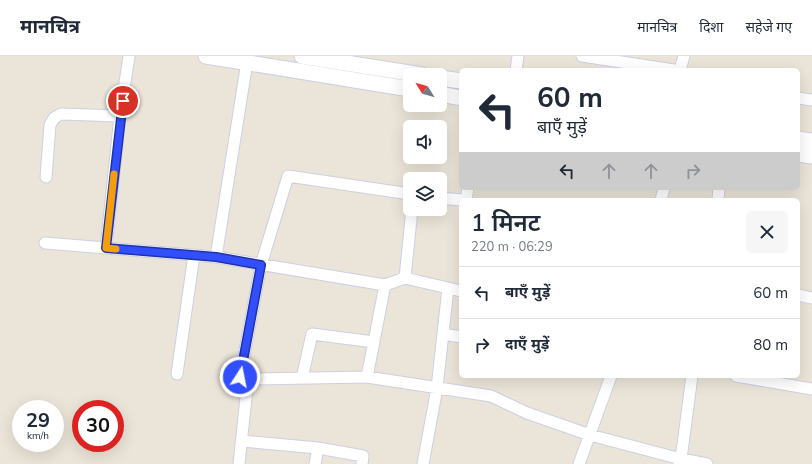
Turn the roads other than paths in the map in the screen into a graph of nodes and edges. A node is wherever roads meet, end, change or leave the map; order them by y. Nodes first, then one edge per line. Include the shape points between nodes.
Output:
1 (129, 56) edge
2 (206, 56) edge
3 (302, 56) edge
4 (518, 56) edge
5 (582, 56) edge
6 (684, 56) edge
7 (248, 62) junction
8 (516, 68) edge
9 (661, 68) edge
10 (681, 68) edge
11 (403, 72) edge
12 (447, 79) edge
13 (459, 81) edge
14 (403, 88) edge
15 (447, 95) edge
16 (459, 98) edge
17 (800, 98) edge
18 (812, 100) edge
19 (120, 116) junction
20 (800, 139) edge
21 (812, 141) edge
22 (800, 154) edge
23 (812, 156) edge
24 (46, 177) dead end
25 (403, 193) edge
26 (447, 199) edge
27 (459, 200) edge
28 (411, 216) edge
29 (45, 243) dead end
30 (106, 248) junction
31 (194, 255) junction
32 (216, 257) junction
33 (261, 265) junction
34 (405, 278) junction
35 (385, 285) junction
36 (448, 288) junction
37 (459, 291) edge
38 (800, 295) edge
39 (812, 298) edge
40 (443, 334) junction
41 (459, 337) edge
42 (374, 342) junction
43 (177, 374) dead end
44 (367, 377) junction
45 (248, 378) junction
46 (302, 378) junction
47 (610, 378) edge
48 (692, 378) edge
49 (759, 378) edge
50 (782, 380) edge
51 (437, 388) junction
52 (812, 389) edge
53 (590, 435) junction
54 (242, 441) junction
55 (318, 448) junction
56 (680, 462) edge
57 (239, 464) edge
58 (315, 464) edge
59 (362, 464) edge
60 (423, 464) edge
61 (579, 464) edge
62 (707, 464) edge

1 - 19 street
2 - 7 main road
3 - 11 main road
4 - 8 street
5 - 9 street
6 - 10 street
7 - 14 main road
7 - 32 street
12 - 13 main road
15 - 16 main road
17 - 18 street
19 - 24 street via 61,114 54,118 50,125
19 - 30 street
20 - 21 main road
22 - 23 main road
25 - 33 street via 288,176
26 - 27 street
28 - 34 street
29 - 30 street
30 - 31 street
31 - 32 street
31 - 43 street
32 - 33 street
33 - 35 street
33 - 45 street via 240,377
34 - 35 street
34 - 36 street
35 - 42 street
36 - 37 street
36 - 40 street
38 - 39 street
40 - 41 street
40 - 51 street
42 - 44 street
42 - 46 street via 312,334
44 - 46 street
44 - 51 street
45 - 46 street
45 - 54 street
47 - 53 street
48 - 56 street
49 - 50 street
50 - 52 street
51 - 53 street via 490,396 527,413
51 - 60 street
53 - 56 street
53 - 61 street
54 - 55 street
54 - 57 street
55 - 58 street
55 - 59 street via 363,456
56 - 62 street

